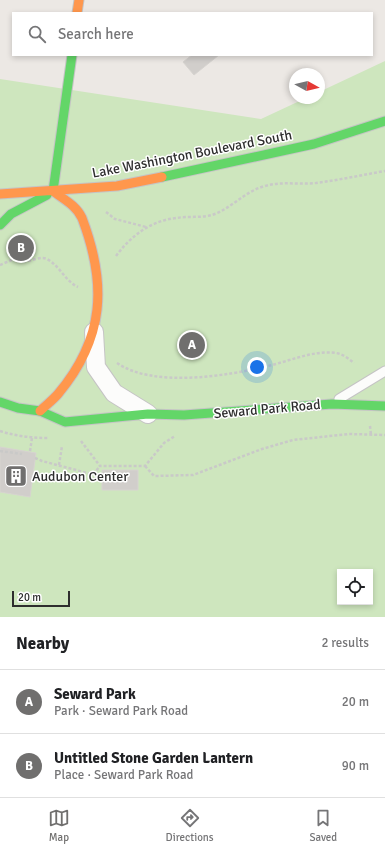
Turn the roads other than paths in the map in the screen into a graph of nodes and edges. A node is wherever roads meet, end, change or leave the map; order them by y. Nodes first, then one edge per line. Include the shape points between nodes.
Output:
1 (79, 0) edge
2 (77, 12) edge
3 (72, 56) edge
4 (385, 120) edge
5 (53, 191) junction
6 (0, 194) edge
7 (0, 225) edge
8 (94, 331) junction
9 (385, 371) edge
10 (0, 402) edge
11 (332, 404) junction
12 (385, 406) edge
13 (40, 411) junction
14 (148, 414) junction

1 - 2 street
3 - 5 street
4 - 5 street, Lake Washington Boulevard South via 314,144 203,169 116,186
5 - 6 street, Lake Washington Boulevard South
5 - 7 street via 10,214
5 - 8 street via 79,212 95,252 99,306
8 - 13 street via 83,358 72,375 58,395
8 - 14 street via 96,366 114,392
9 - 11 lane
10 - 13 street, Seward Park Road
11 - 12 street, Seward Park Road
11 - 14 street, Seward Park Road via 184,415
13 - 14 street, Seward Park Road via 64,422

